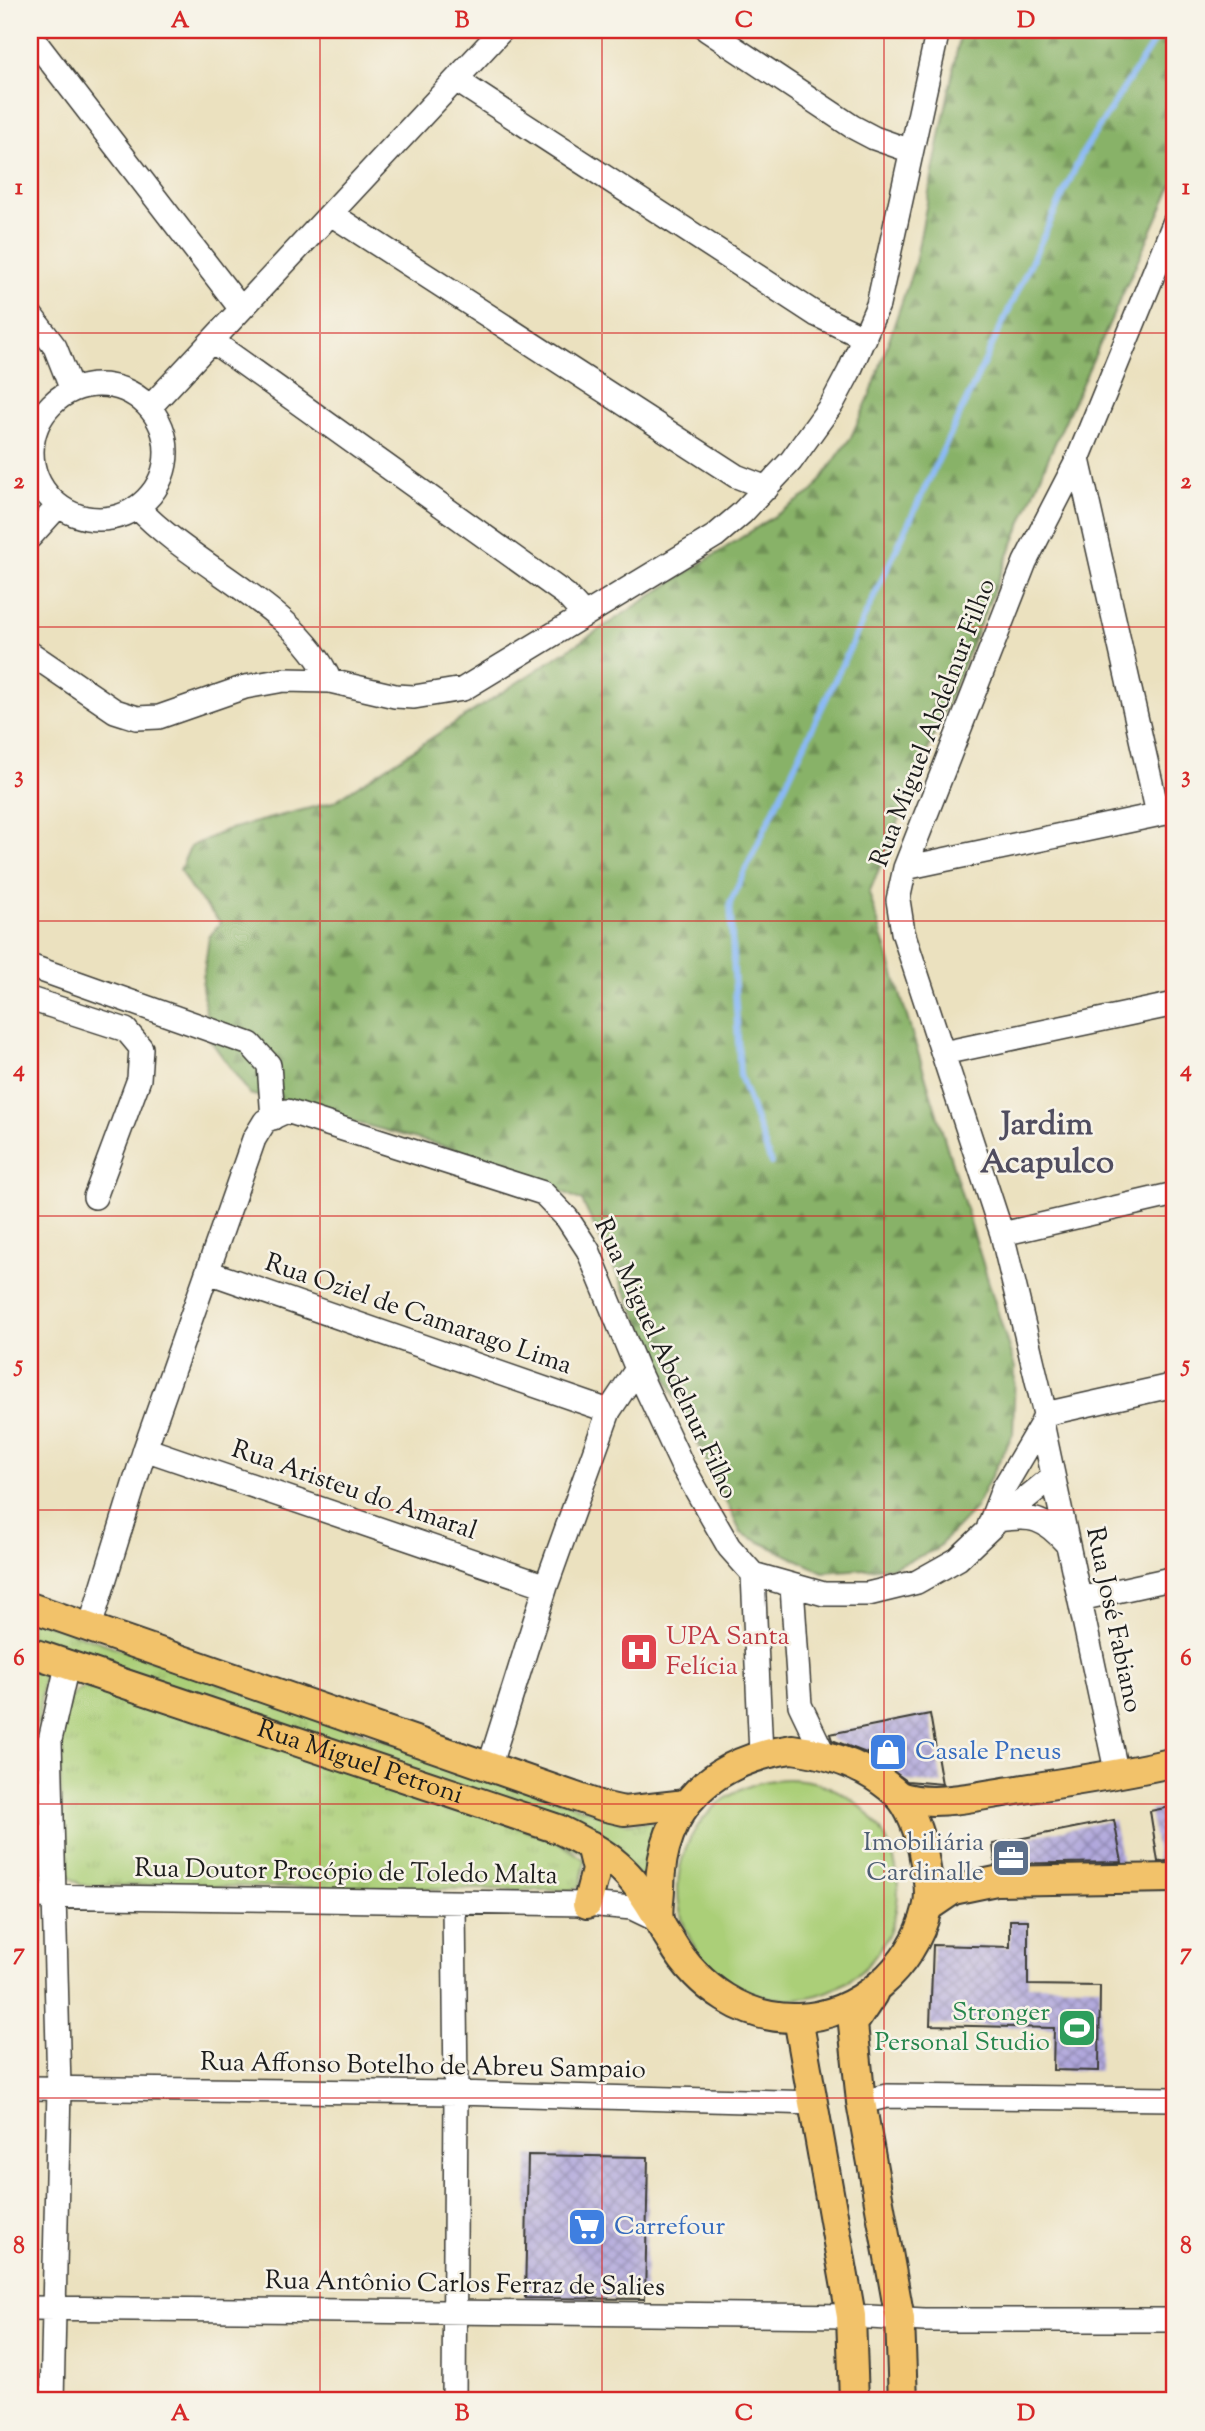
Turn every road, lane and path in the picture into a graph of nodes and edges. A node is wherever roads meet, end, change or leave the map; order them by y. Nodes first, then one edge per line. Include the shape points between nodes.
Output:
1 (502, 30) edge
2 (707, 30) edge
3 (938, 30) edge
4 (30, 35) edge
5 (456, 80) junction
6 (911, 151) junction
7 (331, 214) junction
8 (1175, 221) edge
9 (241, 309) junction
10 (30, 314) edge
11 (865, 338) junction
12 (212, 341) junction
13 (72, 390) junction
14 (150, 407) junction
15 (31, 444) edge
16 (1078, 459) junction
17 (767, 488) junction
18 (58, 506) junction
19 (137, 507) junction
20 (30, 537) edge
21 (584, 615) junction
22 (30, 653) edge
23 (330, 681) junction
24 (1167, 813) edge
25 (905, 868) junction
26 (30, 966) edge
27 (30, 999) edge
28 (1175, 1004) edge
29 (943, 1053) junction
30 (273, 1118) junction
31 (1175, 1194) edge
32 (95, 1196) dead end
33 (1002, 1234) junction
34 (208, 1272) junction
35 (637, 1369) junction
36 (1175, 1385) edge
37 (609, 1412) junction
38 (1044, 1419) junction
39 (145, 1449) junction
40 (1052, 1477) junction
41 (992, 1527) junction
42 (1068, 1544) junction
43 (753, 1574) junction
44 (1175, 1578) edge
45 (546, 1586) junction
46 (792, 1587) junction
47 (1080, 1599) junction
48 (30, 1607) edge
49 (90, 1627) junction
50 (30, 1652) edge
51 (68, 1665) junction
52 (40, 1740) edge
53 (823, 1753) junction
54 (761, 1754) junction
55 (1175, 1762) edge
56 (489, 1767) junction
57 (1117, 1775) junction
58 (900, 1796) junction
59 (686, 1804) junction
60 (590, 1845) junction
61 (1175, 1878) edge
62 (30, 1896) edge
63 (55, 1896) junction
64 (454, 1904) junction
65 (587, 1905) junction
66 (928, 1907) junction
67 (659, 1920) junction
68 (877, 1989) junction
69 (798, 2018) junction
70 (30, 2088) edge
71 (59, 2088) junction
72 (456, 2093) junction
73 (1175, 2099) edge
74 (815, 2102) junction
75 (861, 2102) junction
76 (30, 2308) edge
77 (54, 2308) junction
78 (454, 2312) junction
79 (851, 2316) junction
80 (900, 2319) junction
81 (1175, 2320) edge
82 (52, 2401) edge
83 (454, 2401) edge
84 (853, 2401) edge
85 (903, 2401) edge

1 - 5 street
2 - 6 street via 853,127
3 - 6 street
4 - 9 street
5 - 7 street
5 - 11 street via 817,315
6 - 11 street via 878,304
7 - 9 street
7 - 17 street via 736,475
8 - 16 street, Rua Miguel Abdelnur Filho
9 - 12 street
10 - 13 street via 55,347
11 - 17 street via 832,404
12 - 14 street
12 - 21 street via 565,594
13 - 14 street via 114,386
13 - 15 street via 49,406
14 - 19 street via 163,432 166,460 157,486
15 - 18 street via 40,485
16 - 24 street
16 - 25 street, Rua Miguel Abdelnur Filho via 1025,562
17 - 21 street via 715,536
18 - 19 street via 97,519
18 - 20 street
19 - 23 street via 162,533 297,631
21 - 23 street via 463,689 448,693 395,696
22 - 23 street via 115,711 137,718 168,715 226,692 265,683
24 - 25 street
25 - 29 street, Rua Miguel Abdelnur Filho via 898,900 903,932
26 - 30 street via 250,1044 269,1065
27 - 32 street via 126,1030 141,1048 139,1079
28 - 29 street
29 - 33 street, Rua Miguel Abdelnur Filho
30 - 34 street via 265,1121 254,1139
30 - 35 street, Rua Miguel Abdelnur Filho via 287,1111 543,1193 588,1250
31 - 33 street
33 - 38 street, Rua Miguel Abdelnur Filho
34 - 37 street, Rua Oziel de Camarago Lima
34 - 39 street
35 - 37 street
35 - 43 street, Rua Miguel Abdelnur Filho via 708,1516
36 - 38 street
37 - 45 street
38 - 40 street, Rua Miguel Abdelnur Filho
38 - 41 street, Rua Miguel Abdelnur Filho via 1003,1489
39 - 45 street, Rua Aristeu do Amaral
39 - 49 street
40 - 41 street, Rua Miguel Abdelnur Filho
40 - 42 street, Rua José Fabiano
41 - 42 street via 1017,1517 1049,1524
41 - 46 street, Rua Miguel Abdelnur Filho via 958,1559 918,1582 868,1594 824,1594
42 - 47 street, Rua José Fabiano
43 - 46 street, Rua Miguel Abdelnur Filho
43 - 54 street
44 - 47 street
45 - 56 street
46 - 53 street via 800,1705
47 - 57 street, Rua José Fabiano
48 - 49 main road, Rua Miguel Petroni
49 - 56 main road, Rua Miguel Petroni
50 - 51 main road, Rua Miguel Petroni
51 - 52 street
51 - 60 main road, Rua Miguel Petroni via 558,1829
52 - 63 street
53 - 54 main road via 792,1749
53 - 58 main road via 866,1770
54 - 59 main road via 728,1767
55 - 57 main road
56 - 59 main road, Rua Miguel Petroni via 624,1811
57 - 58 main road via 954,1799
58 - 66 main road via 920,1838
59 - 67 main road via 660,1864
60 - 65 main road via 596,1870
60 - 67 main road, Rua Miguel Petroni via 639,1885
61 - 66 main road via 996,1881 953,1890
62 - 63 street, Rua Doutor Procópio de Toledo Malta
63 - 64 street, Rua Doutor Procópio de Toledo Malta
63 - 71 street
64 - 65 street, Rua Doutor Procópio de Toledo Malta
64 - 72 street
65 - 67 street, Rua Doutor Procópio de Toledo Malta via 632,1908
66 - 68 main road via 904,1959
67 - 69 main road, Rua Miguel Petroni via 681,1958 713,1992 755,2012
68 - 69 main road, Rua Miguel Petroni via 839,2010
68 - 75 main road via 853,2024
69 - 74 main road
70 - 71 street, Rua Affonso Botelho de Abreu Sampaio
71 - 72 street, Rua Affonso Botelho de Abreu Sampaio
71 - 77 street
72 - 74 street, Rua Affonso Botelho de Abreu Sampaio
72 - 78 street
73 - 75 street via 887,2096
74 - 79 main road
75 - 80 main road
76 - 77 street, Rua Antônio Carlos Ferraz de Salies
77 - 78 street, Rua Antônio Carlos Ferraz de Salies
77 - 82 street
78 - 79 street, Rua Antônio Carlos Ferraz de Salies
78 - 83 street
79 - 80 street, Rua Antônio Carlos Ferraz de Salies
79 - 84 main road
80 - 81 street, Rua Antônio Carlos Ferraz de Salies
80 - 85 main road

